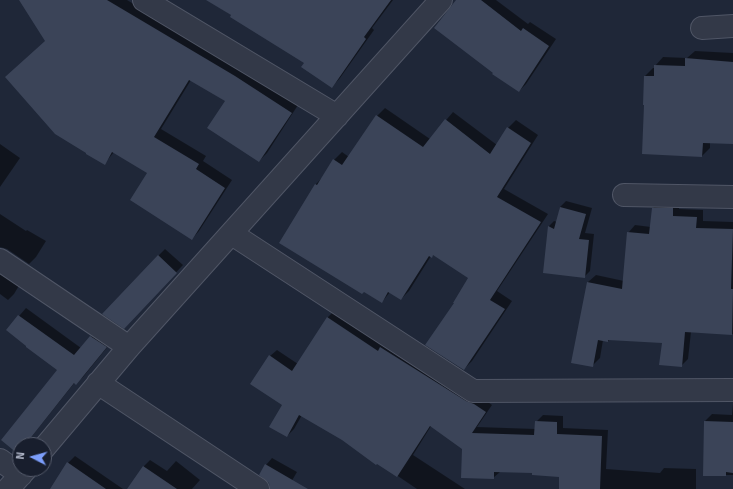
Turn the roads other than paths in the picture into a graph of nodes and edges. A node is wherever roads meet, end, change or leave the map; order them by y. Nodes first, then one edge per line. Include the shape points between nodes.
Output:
1 (144, 0) edge
2 (441, 0) edge
3 (733, 26) edge
4 (702, 28) dead end
5 (337, 116) junction
6 (624, 196) dead end
7 (733, 197) edge
8 (232, 234) junction
9 (0, 260) edge
10 (129, 347) junction
11 (98, 383) junction
12 (733, 390) edge
13 (52, 438) edge
14 (0, 460) edge
15 (18, 478) edge
16 (258, 489) edge

1 - 5 street
2 - 5 street
3 - 4 street
5 - 8 street
6 - 7 street
8 - 10 street
8 - 12 street via 473,391
9 - 10 street
10 - 11 street
11 - 13 street
11 - 16 street
14 - 15 street

